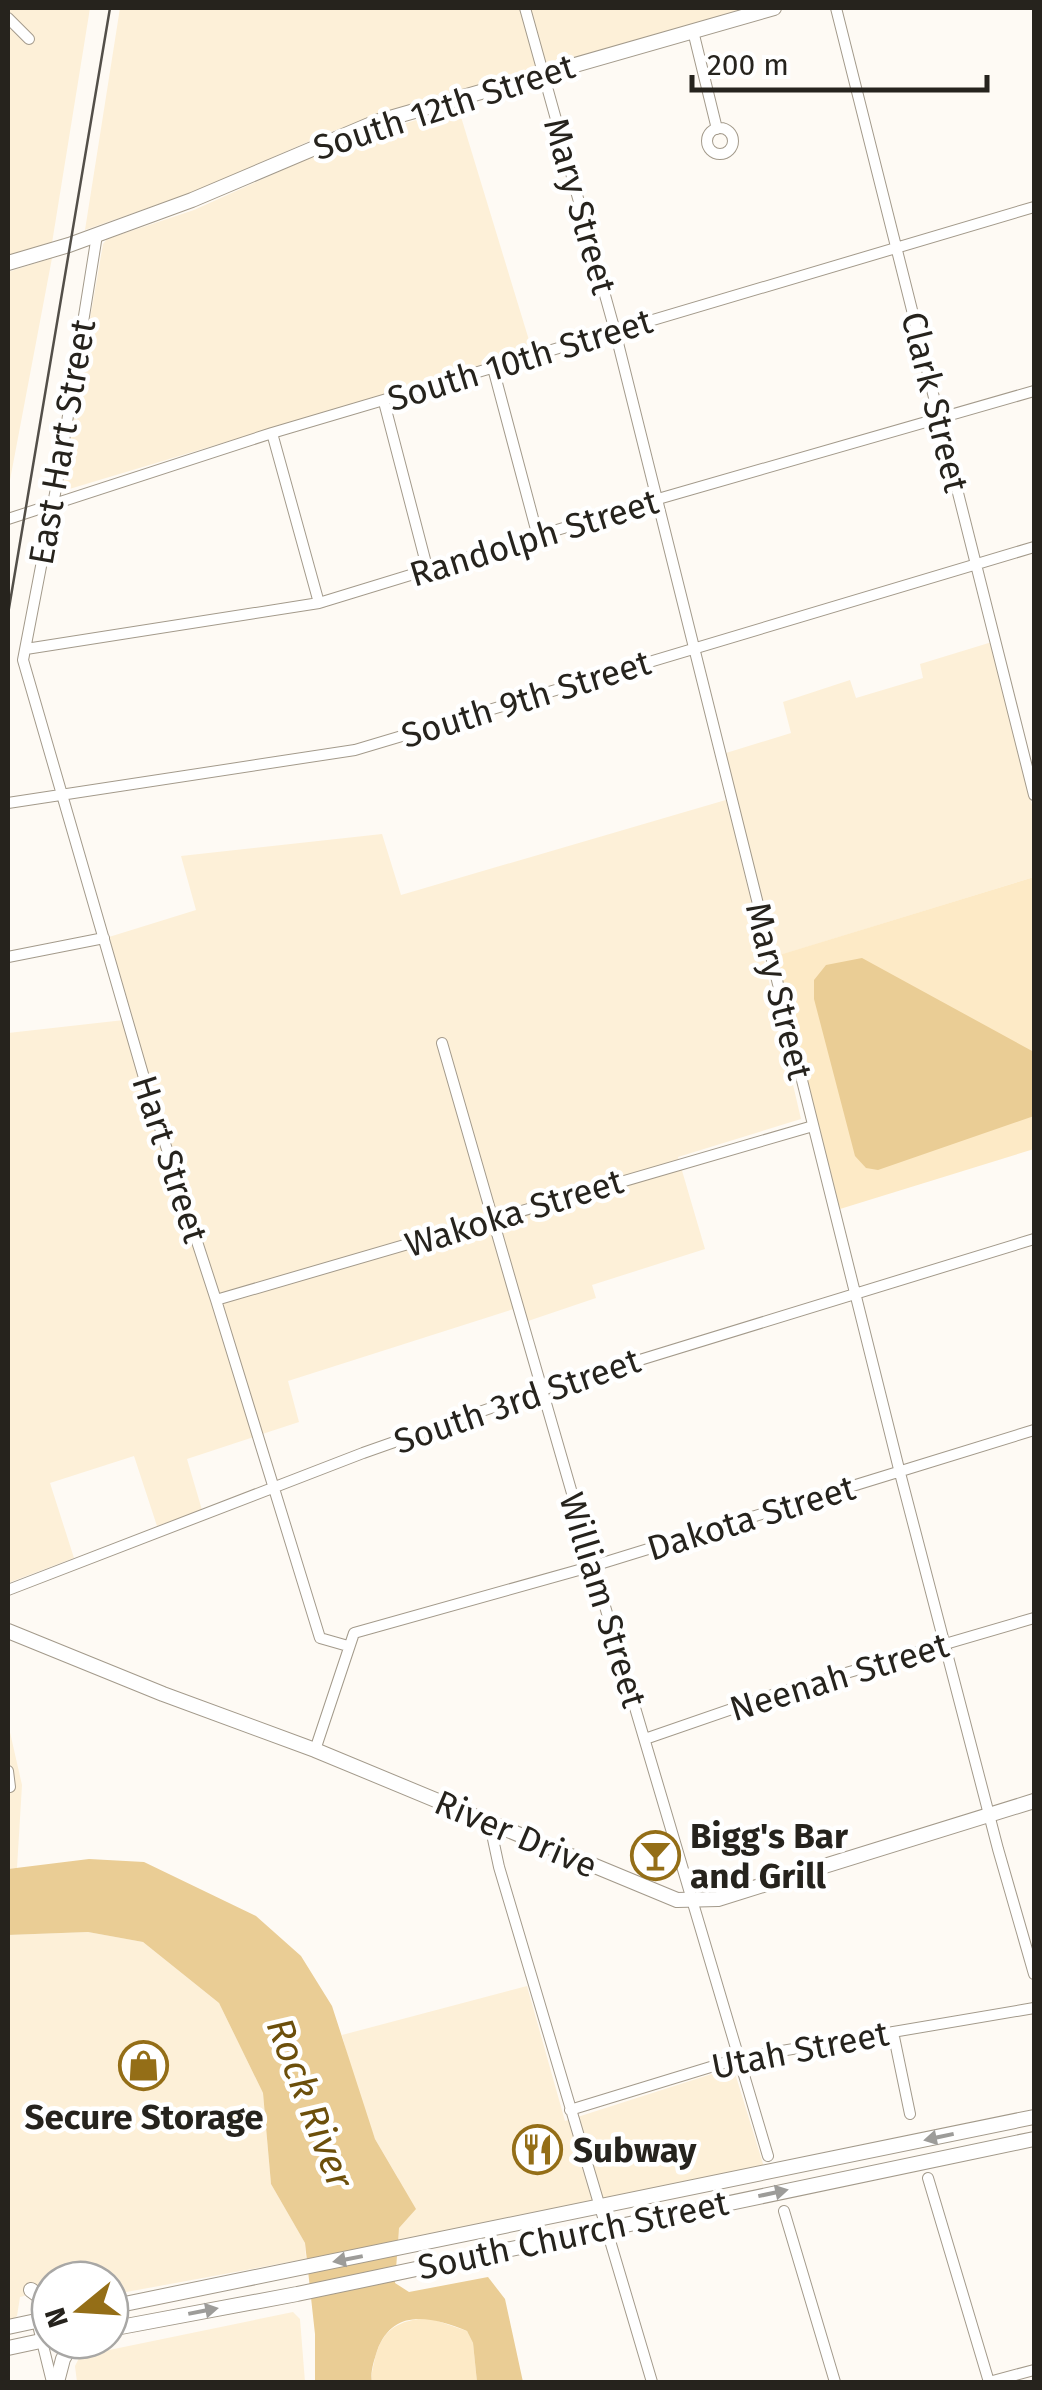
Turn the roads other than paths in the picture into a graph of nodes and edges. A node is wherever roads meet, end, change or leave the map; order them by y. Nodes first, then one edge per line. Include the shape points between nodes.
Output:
1 (525, 8) edge
2 (774, 8) edge
3 (836, 8) edge
4 (8, 18) edge
5 (693, 31) junction
6 (29, 39) dead end
7 (542, 74) junction
8 (717, 128) dead end
9 (1034, 207) edge
10 (97, 235) junction
11 (896, 247) junction
12 (8, 263) edge
13 (615, 331) junction
14 (492, 368) junction
15 (1034, 391) edge
16 (384, 402) junction
17 (939, 419) junction
18 (272, 432) junction
19 (658, 500) junction
20 (50, 507) junction
21 (8, 519) edge
22 (538, 537) junction
23 (1034, 547) edge
24 (976, 564) junction
25 (428, 571) junction
26 (319, 603) junction
27 (26, 649) junction
28 (693, 649) junction
29 (1034, 795) edge
30 (61, 796) junction
31 (8, 803) edge
32 (104, 938) junction
33 (8, 957) edge
34 (442, 1043) dead end
35 (813, 1126) junction
36 (492, 1218) junction
37 (1034, 1238) edge
38 (856, 1295) junction
39 (216, 1300) junction
40 (542, 1390) junction
41 (1034, 1430) edge
42 (900, 1473) junction
43 (272, 1488) junction
44 (593, 1566) junction
45 (8, 1590) edge
46 (1034, 1618) edge
47 (8, 1632) edge
48 (348, 1646) junction
49 (944, 1646) junction
50 (645, 1739) junction
51 (315, 1750) junction
52 (8, 1771) edge
53 (10, 1788) edge
54 (1034, 1801) edge
55 (989, 1814) junction
56 (498, 1827) junction
57 (694, 1902) junction
58 (1034, 1974) edge
59 (1034, 2008) edge
60 (892, 2032) junction
61 (740, 2058) junction
62 (570, 2110) junction
63 (910, 2114) dead end
64 (1034, 2118) edge
65 (1034, 2139) edge
66 (768, 2156) dead end
67 (928, 2178) dead end
68 (600, 2209) junction
69 (784, 2211) dead end
70 (606, 2229) junction
71 (130, 2303) edge
72 (130, 2325) edge
73 (1034, 2370) edge
74 (652, 2382) edge
75 (835, 2382) edge
76 (989, 2382) edge

1 - 7 street, Mary Street
2 - 5 main road, South 12th Street
3 - 11 street, Clark Street
4 - 6 street
5 - 7 main road, South 12th Street
5 - 8 street
7 - 10 main road, South 12th Street via 376,122
7 - 13 street, Mary Street
9 - 11 street, South 10th Street
10 - 12 main road, South 12th Street
10 - 20 street, East Hart Street
11 - 13 street, South 10th Street
11 - 17 street, Clark Street
13 - 14 street, South 10th Street
13 - 19 street, Mary Street
14 - 16 street, South 10th Street
14 - 22 street
15 - 17 street, Randolph Street
16 - 18 street, South 10th Street
16 - 25 street
17 - 19 street, Randolph Street
17 - 24 street, Clark Street
18 - 20 street, South 10th Street
18 - 26 street
19 - 22 street, Randolph Street
19 - 28 street, Mary Street
20 - 21 street, South 10th Street
20 - 27 street, East Hart Street
22 - 25 street, Randolph Street
23 - 24 street, South 9th Street
24 - 28 street, South 9th Street
24 - 29 street, Clark Street
25 - 26 street, Randolph Street
26 - 27 street, Randolph Street
27 - 30 street, Hart Street
28 - 30 street, South 9th Street via 355,750
28 - 35 street, Mary Street
30 - 31 street, South 9th Street
30 - 32 street, Hart Street
32 - 33 street
32 - 39 street, Hart Street
34 - 36 street, William Street
35 - 36 street, Wakoka Street
35 - 38 street, Mary Street
36 - 39 street, Wakoka Street
36 - 40 street, William Street
37 - 38 street, South 3rd Street
38 - 40 street, South 3rd Street
38 - 42 street, Mary Street
39 - 43 street, Hart Street
40 - 43 street, South 3rd Street
40 - 44 street, William Street
41 - 42 street, Dakota Street
42 - 44 street, Dakota Street
42 - 49 street, Mary Street
43 - 45 street, South 3rd Street
43 - 48 street, Hart Street via 320,1638
44 - 48 street, Dakota Street via 354,1633
44 - 50 street, William Street
46 - 49 street, Neenah Street
47 - 51 main road, River Drive
48 - 51 street
49 - 50 street, Neenah Street
49 - 55 street, Mary Street
50 - 57 street, William Street
51 - 56 main road, River Drive
52 - 53 street
54 - 55 main road, River Drive
55 - 57 main road, River Drive
55 - 58 street, Mary Street
56 - 57 main road, River Drive
56 - 62 street via 493,1839 499,1867
57 - 61 street, William Street
59 - 60 street, Utah Street
60 - 61 street, Utah Street
60 - 63 street
61 - 62 street, Utah Street
61 - 66 street, William Street
62 - 68 street
64 -> 68 main road, South Church Street
70 -> 65 main road, South Church Street
67 - 76 street
68 - 70 street
68 -> 71 main road, South Church Street
69 - 75 street
72 -> 70 main road, South Church Street
70 - 74 street
73 - 76 street

